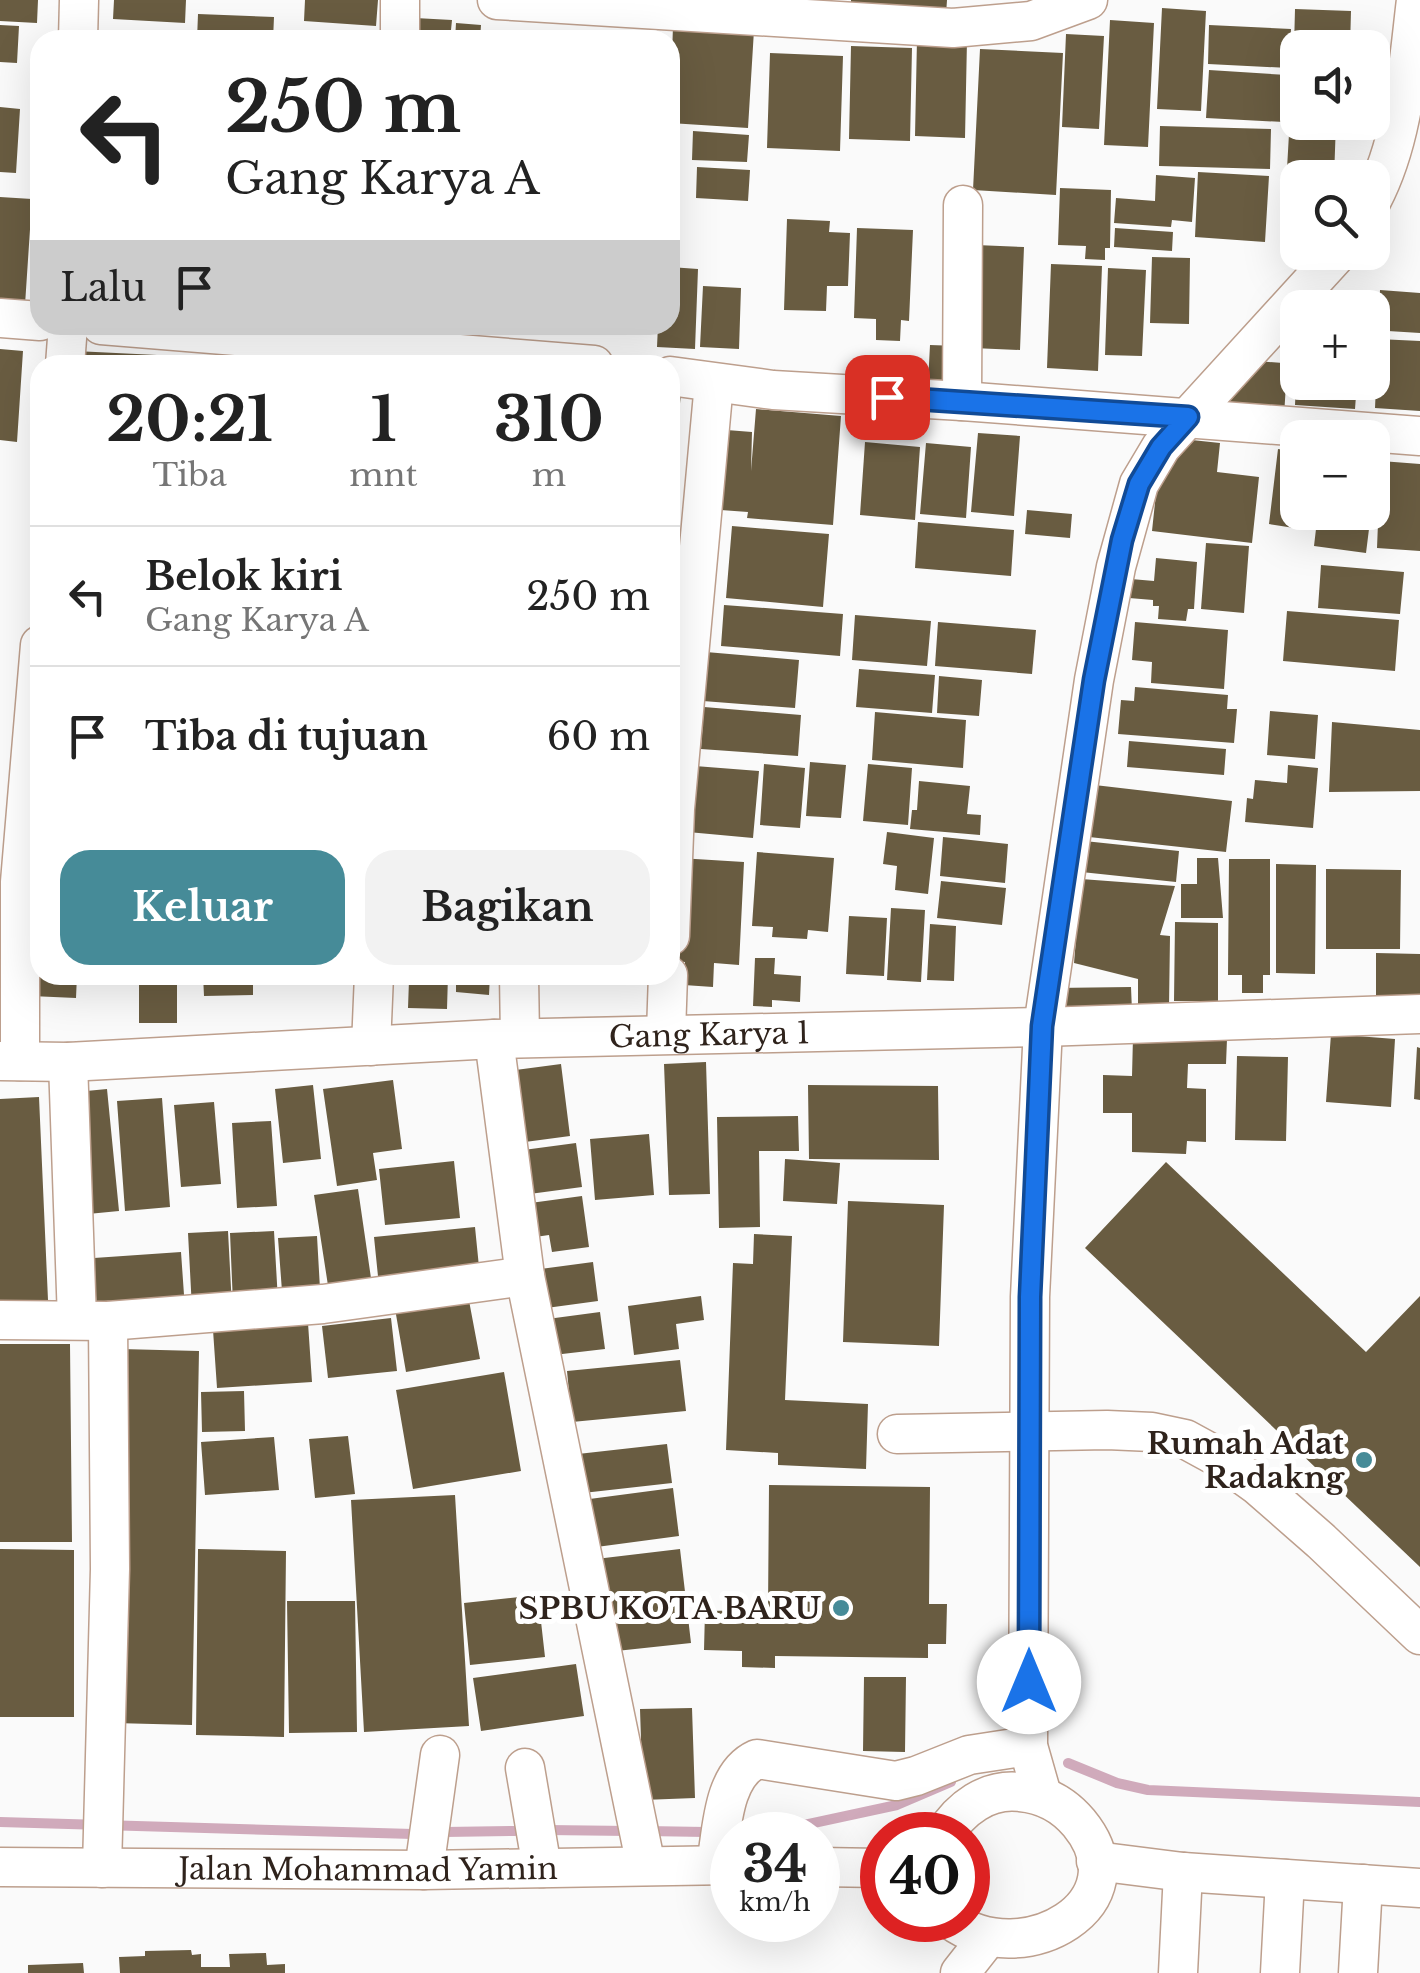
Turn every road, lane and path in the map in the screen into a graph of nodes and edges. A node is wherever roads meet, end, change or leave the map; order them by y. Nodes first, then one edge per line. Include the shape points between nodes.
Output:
1 (79, 0) edge
2 (400, 0) edge
3 (497, 0) edge
4 (1088, 0) edge
5 (1416, 0) edge
6 (955, 14) edge
7 (78, 30) edge
8 (400, 30) edge
9 (1388, 160) edge
10 (963, 205) dead end
11 (1323, 270) edge
12 (0, 318) edge
13 (30, 320) edge
14 (242, 335) edge
15 (398, 346) edge
16 (491, 355) edge
17 (680, 378) edge
18 (714, 383) junction
19 (962, 401) junction
20 (1188, 417) junction
21 (1420, 436) edge
22 (30, 694) edge
23 (680, 754) edge
24 (15, 768) edge
25 (374, 985) edge
26 (518, 985) edge
27 (668, 985) edge
28 (1420, 1014) edge
29 (1042, 1026) junction
30 (666, 1032) junction
31 (507, 1038) junction
32 (371, 1046) junction
33 (10, 1061) edge
34 (68, 1062) junction
35 (524, 1276) junction
36 (0, 1320) edge
37 (93, 1321) junction
38 (1029, 1433) junction
39 (897, 1434) dead end
40 (1420, 1635) edge
41 (440, 1754) dead end
42 (525, 1768) dead end
43 (1028, 1772) junction
44 (726, 1812) edge
45 (961, 1812) edge
46 (710, 1864) edge
47 (646, 1865) junction
48 (0, 1867) edge
49 (102, 1868) junction
50 (542, 1868) junction
51 (424, 1870) junction
52 (1107, 1871) junction
53 (1183, 1872) junction
54 (1286, 1879) junction
55 (1363, 1884) junction
56 (1420, 1888) edge
57 (964, 1949) edge
58 (1046, 1960) edge
59 (1178, 1973) edge
60 (1280, 1973) edge
61 (1358, 1973) edge

1 - 7 street
2 - 8 street
3 - 6 street
4 - 6 street via 1032,21
5 - 9 street
10 - 19 street
11 - 20 street
12 - 13 street
14 - 15 street
15 - 16 street
17 - 18 street
18 - 19 street
18 - 23 street
19 - 20 street
20 - 21 street
20 - 29 street via 1148,467 1124,530 1094,680
22 - 24 street
24 - 33 street via 20,882
25 - 32 street
26 - 31 street
27 - 30 street
28 - 29 street, Gang Karya 1
29 - 30 street, Gang Karya 1
29 - 38 street
30 - 31 street, Gang Karya 1
31 - 32 street, Gang Karya 1
31 - 35 street
32 - 34 street, Gang Karya 1
33 - 34 street, Gang Karya 1
34 - 37 street
35 - 37 street via 323,1304
35 - 47 street
36 - 37 street
37 - 49 street via 110,1569
38 - 39 street
38 - 40 street via 1152,1432 1218,1456
38 - 43 street
41 - 51 street
42 - 50 street
43 - 44 street via 969,1755 896,1781 758,1758 738,1772
43 - 45 street
43 - 52 street via 1087,1833
46 - 47 street, Jalan Mohammad Yamin
47 - 50 street, Jalan Mohammad Yamin
48 - 49 street, Jalan Mohammad Yamin
49 - 51 street, Jalan Mohammad Yamin
50 - 51 street, Jalan Mohammad Yamin
52 - 53 street
52 - 58 street via 1088,1909
53 - 54 street
53 - 59 street
54 - 55 street
54 - 60 street
55 - 56 street
55 - 61 street
57 - 58 street

